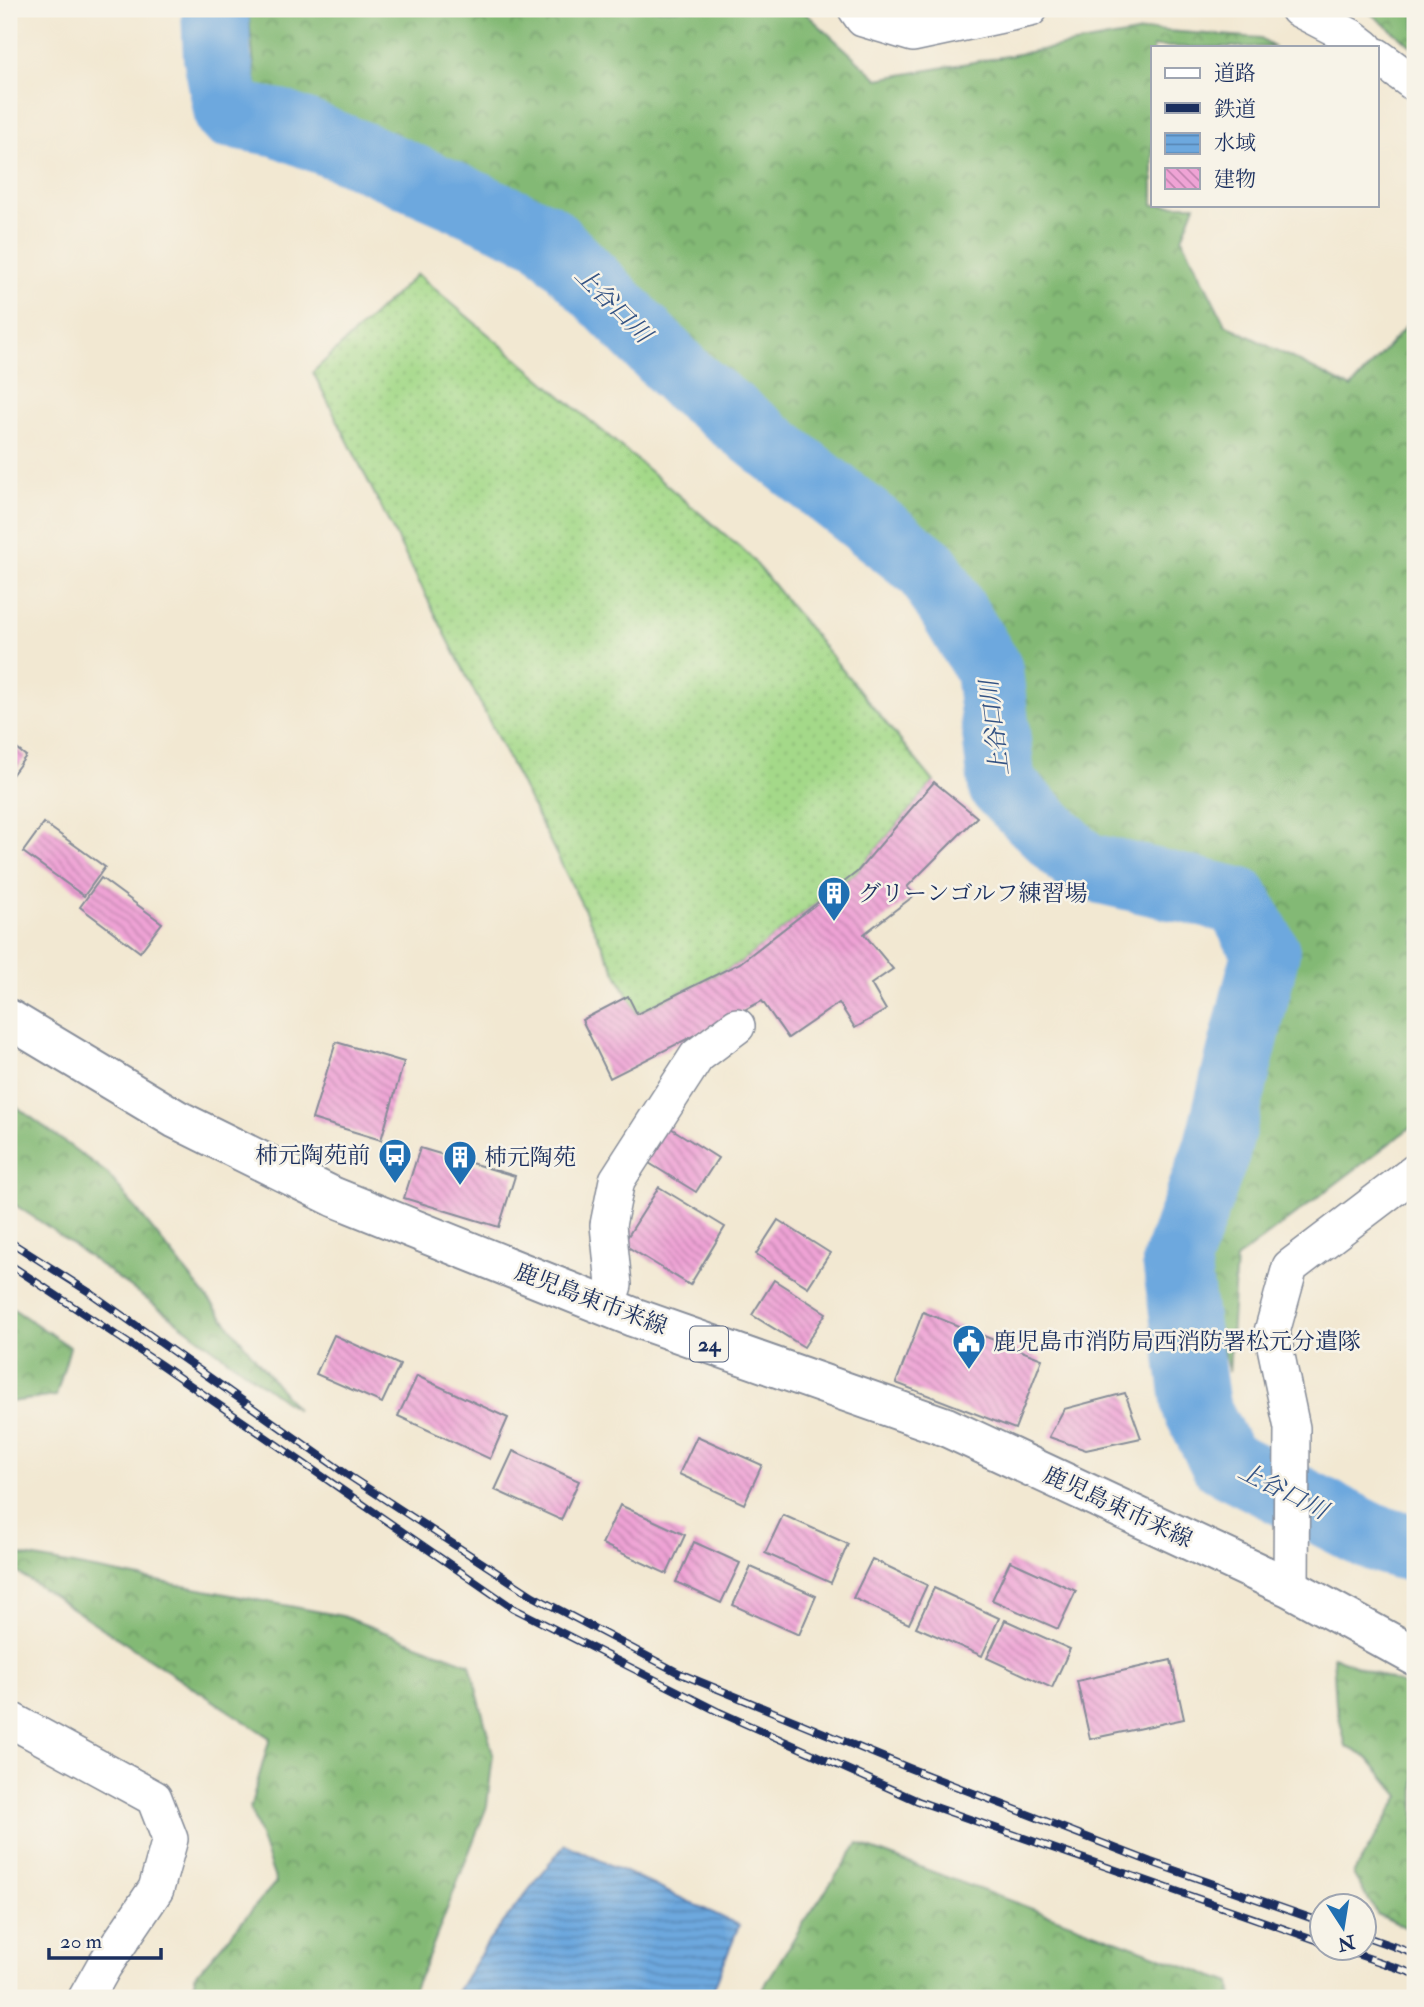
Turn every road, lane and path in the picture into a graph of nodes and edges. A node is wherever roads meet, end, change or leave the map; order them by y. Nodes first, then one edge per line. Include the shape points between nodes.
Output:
1 (856, 9) edge
2 (1030, 9) edge
3 (1298, 9) edge
4 (1364, 46) edge
5 (1378, 56) edge
6 (1415, 84) edge
7 (9, 1018) edge
8 (737, 1026) dead end
9 (1415, 1172) edge
10 (607, 1307) junction
11 (1291, 1588) junction
12 (1415, 1657) edge
13 (14, 1731) edge
14 (86, 1998) edge

1 - 2 street via 863,19 913,34
3 - 4 street
5 - 6 street
7 - 10 main road, 鹿児島東市来線 / 24 via 176,1119 334,1198
8 - 10 street via 697,1056 617,1180 608,1225 614,1285
9 - 11 street via 1290,1267 1272,1332 1292,1428
10 - 11 main road, 鹿児島東市来線 / 24 via 946,1427
11 - 12 main road, 鹿児島東市来線 / 24
13 - 14 street via 154,1798 170,1839 156,1889

